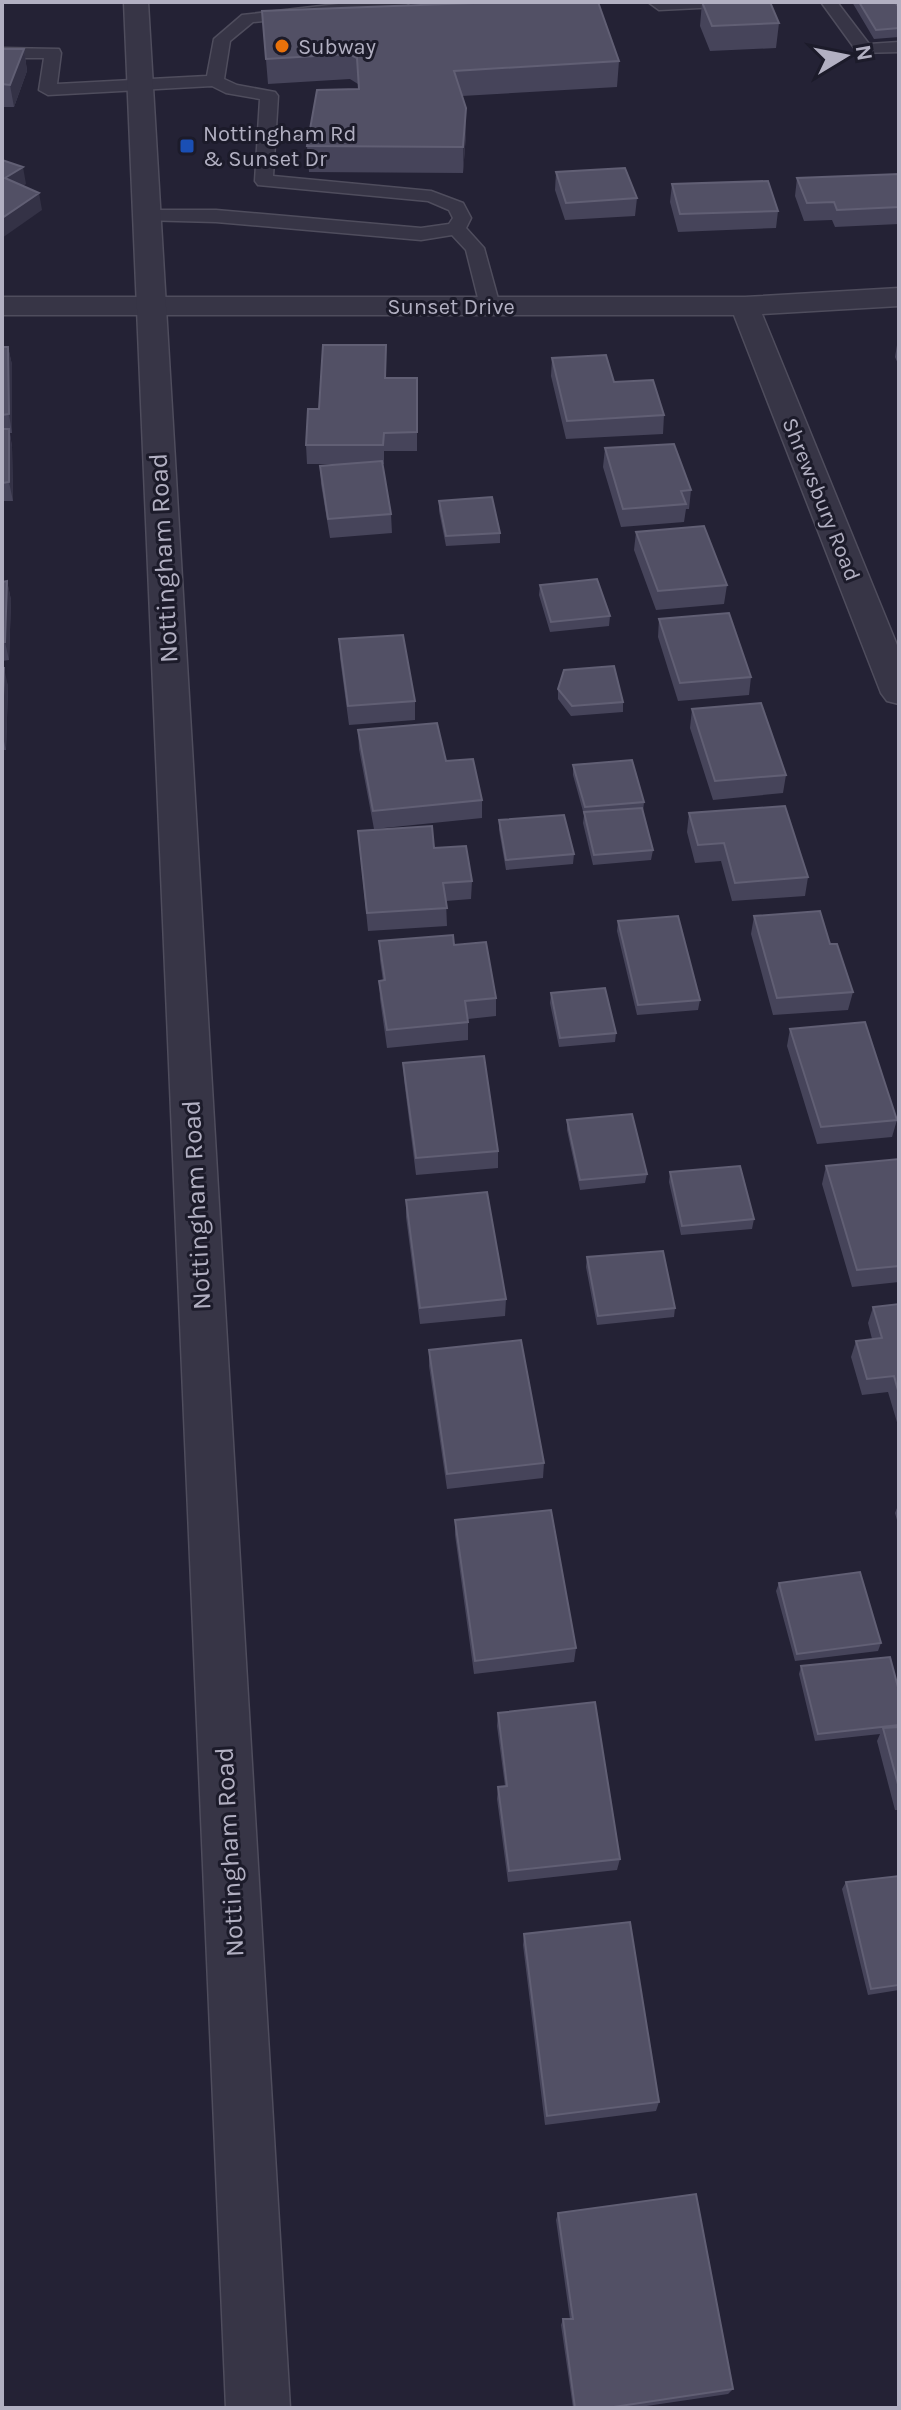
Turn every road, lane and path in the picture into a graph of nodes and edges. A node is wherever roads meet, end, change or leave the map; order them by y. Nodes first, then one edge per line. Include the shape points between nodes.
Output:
1 (136, 2) edge
2 (403, 2) edge
3 (656, 2) edge
4 (719, 2) edge
5 (829, 2) edge
6 (899, 47) edge
7 (2, 53) edge
8 (215, 81) junction
9 (139, 85) junction
10 (252, 190) junction
11 (147, 216) junction
12 (216, 216) junction
13 (456, 229) junction
14 (899, 297) edge
15 (2, 306) edge
16 (153, 306) junction
17 (490, 306) junction
18 (745, 306) junction
19 (899, 693) edge
20 (258, 2408) edge

1 - 9 street, Nottingham Road
2 - 8 lane via 248,18 222,39
3 - 4 lane
5 - 6 lane via 864,49
7 - 9 lane via 53,53 48,90
8 - 9 lane
8 - 10 lane via 269,96
9 - 11 street, Nottingham Road
10 - 12 lane
10 - 13 lane via 431,196 457,207 462,218
11 - 12 lane
11 - 16 street, Nottingham Road
12 - 13 lane via 421,234
13 - 17 lane via 475,248
14 - 18 street, Sunset Drive
15 - 16 street, Sunset Drive
16 - 17 street, Sunset Drive
16 - 20 street, Nottingham Road
17 - 18 street, Sunset Drive
18 - 19 street, Shrewsbury Road

